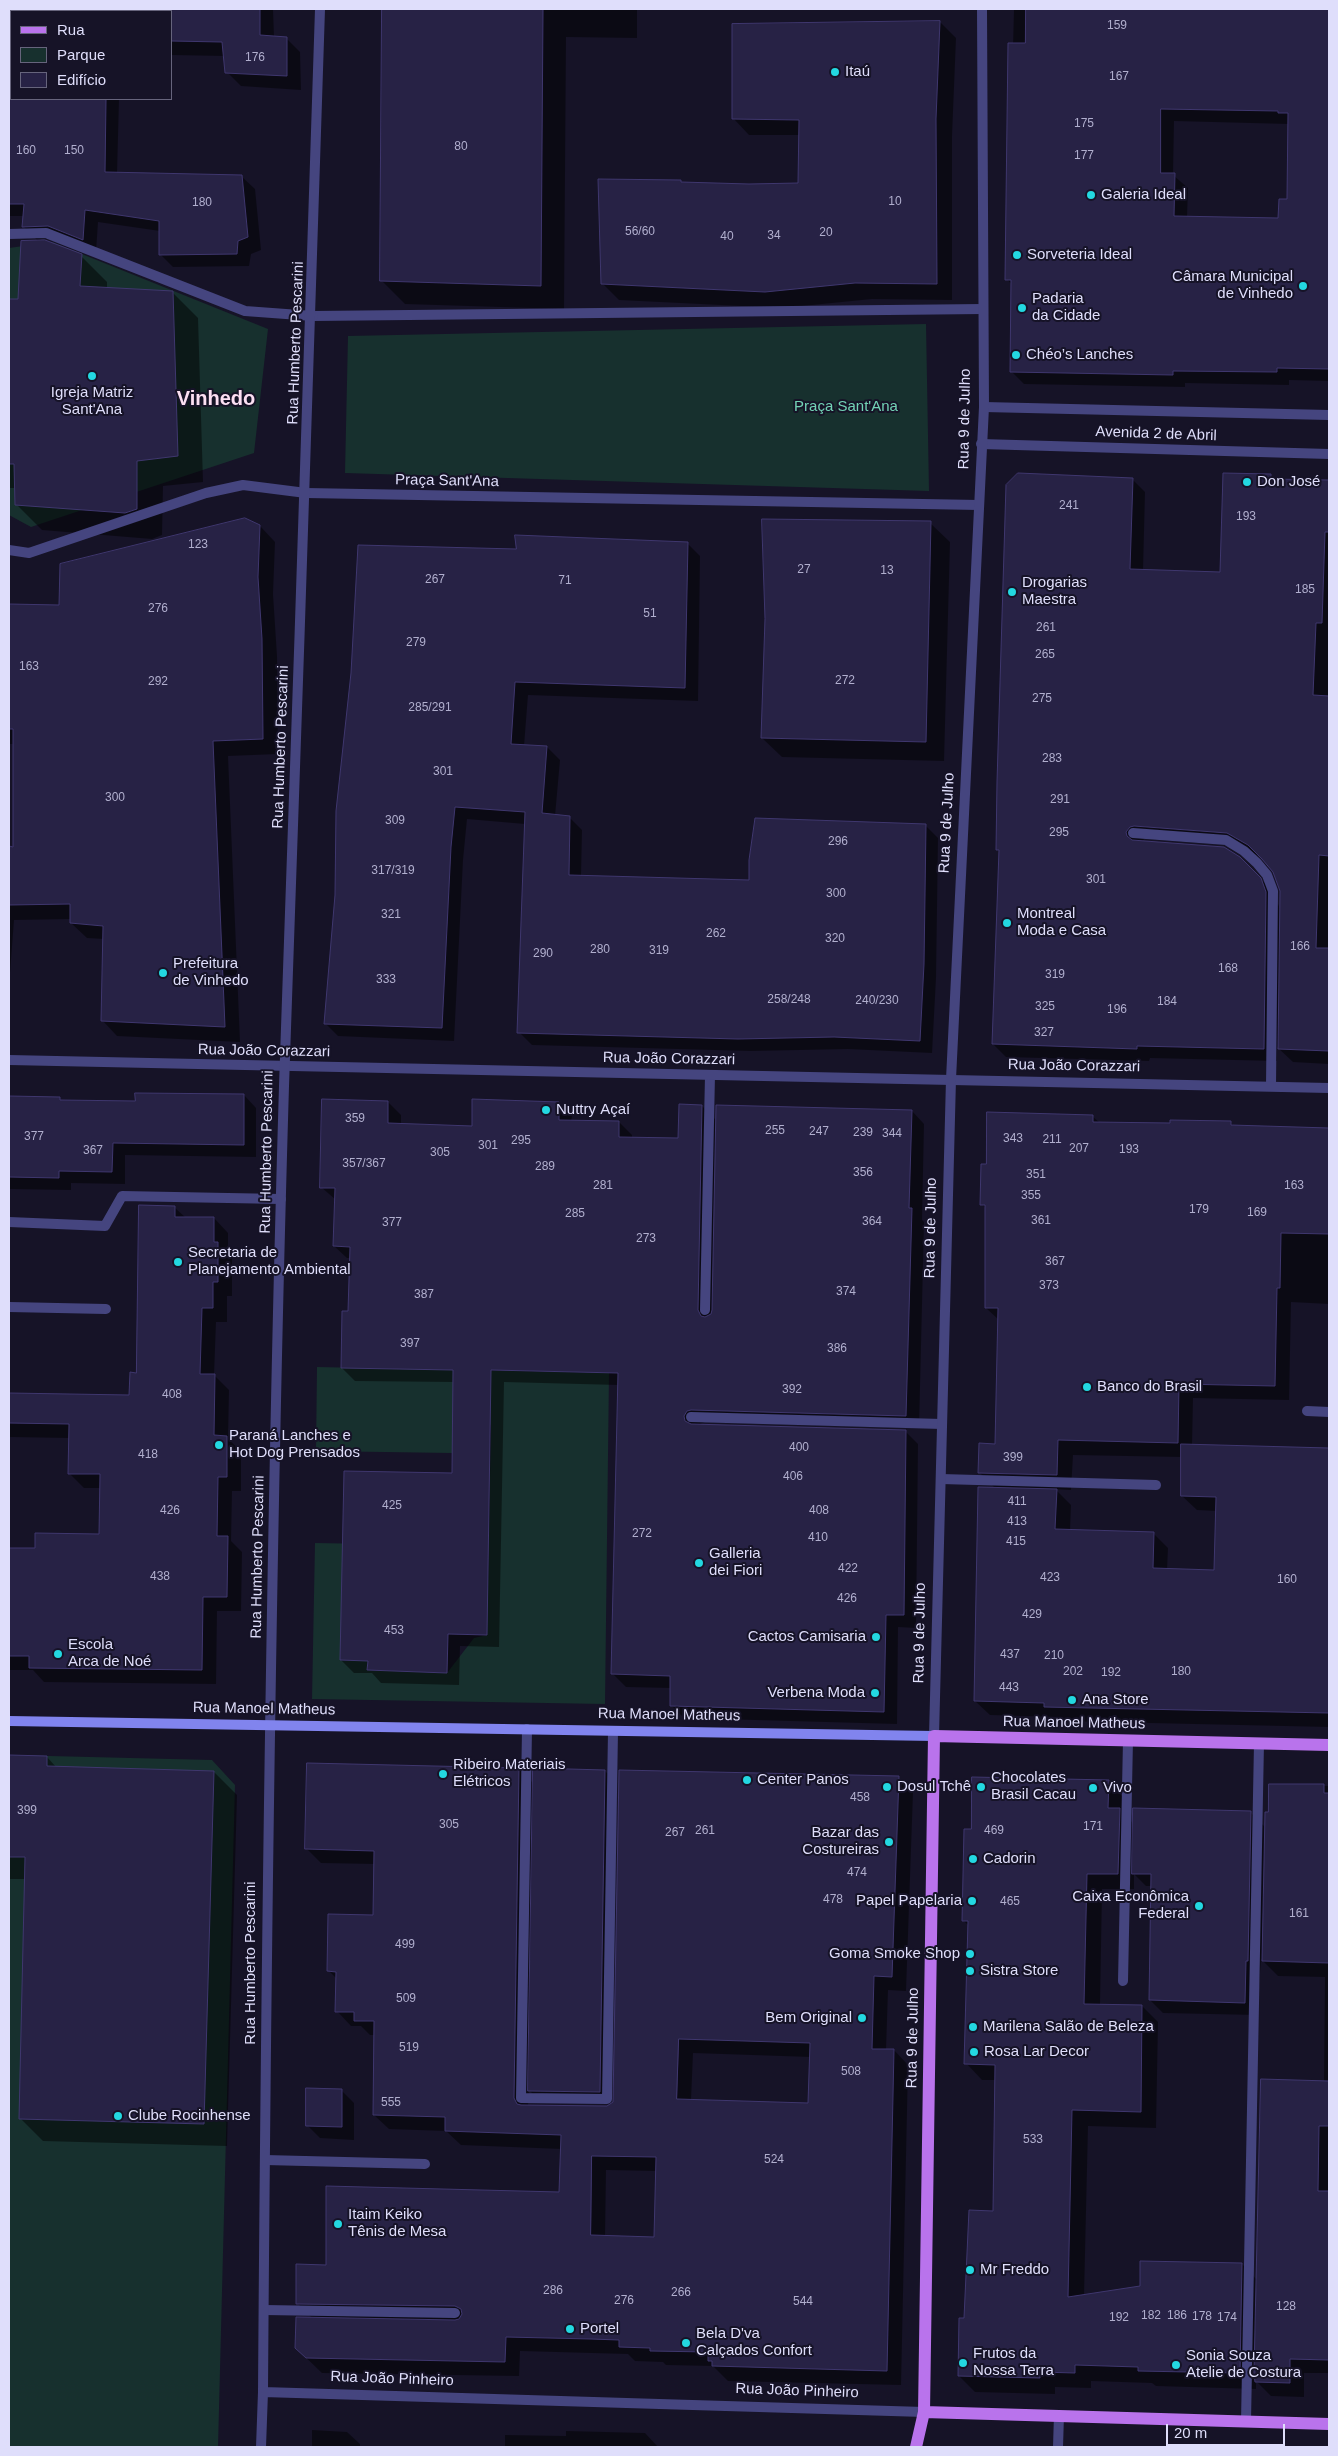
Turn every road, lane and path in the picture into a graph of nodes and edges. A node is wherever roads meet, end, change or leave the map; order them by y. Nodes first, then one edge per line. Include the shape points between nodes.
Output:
1 (320, 9) edge
2 (982, 9) edge
3 (9, 234) edge
4 (983, 309) junction
5 (312, 316) junction
6 (984, 407) junction
7 (1329, 415) edge
8 (981, 444) junction
9 (1329, 454) edge
10 (306, 493) junction
11 (979, 505) junction
12 (9, 550) edge
13 (1133, 833) dead end
14 (9, 1060) edge
15 (284, 1067) junction
16 (710, 1075) junction
17 (951, 1079) junction
18 (1271, 1086) junction
19 (1329, 1088) edge
20 (281, 1199) junction
21 (9, 1222) edge
22 (9, 1307) edge
23 (106, 1309) dead end
24 (705, 1310) dead end
25 (1307, 1411) dead end
26 (1329, 1412) edge
27 (691, 1417) dead end
28 (942, 1424) junction
29 (941, 1479) junction
30 (1156, 1485) dead end
31 (9, 1721) edge
32 (269, 1725) junction
33 (527, 1729) junction
34 (613, 1731) junction
35 (934, 1736) junction
36 (1128, 1740) junction
37 (1259, 1743) junction
38 (1329, 1745) edge
39 (1123, 1981) dead end
40 (265, 2160) junction
41 (424, 2164) dead end
42 (264, 2310) junction
43 (455, 2313) dead end
44 (263, 2392) junction
45 (924, 2412) junction
46 (1059, 2415) junction
47 (1246, 2421) junction
48 (1329, 2424) edge
49 (261, 2447) edge
50 (916, 2447) edge
51 (1058, 2447) edge

1 - 5 street, Rua Humberto Pescarini
2 - 4 street, Rua 9 de Julho
3 - 5 street via 46,233 245,311
4 - 5 street
4 - 6 street, Rua 9 de Julho
5 - 10 street, Rua Humberto Pescarini
6 - 7 street, Avenida 2 de Abril
6 - 8 street, Rua 9 de Julho
8 - 9 street, Avenida 2 de Abril
8 - 11 street, Rua 9 de Julho
10 - 11 street, Praça Sant'Ana
10 - 12 street, Praça Sant'Ana via 243,485 206,494 29,553
10 - 15 street, Rua Humberto Pescarini
11 - 17 street, Rua 9 de Julho
13 - 18 street via 1226,840 1244,851 1267,875 1273,891
14 - 15 street, Rua João Corazzari
15 - 16 street, Rua João Corazzari
15 - 20 street, Rua Humberto Pescarini
16 - 17 street, Rua João Corazzari
16 - 24 street
17 - 18 street, Rua João Corazzari
17 - 28 street, Rua 9 de Julho
18 - 19 street, Rua João Corazzari
20 - 21 street via 122,1196 105,1226
20 - 32 street, Rua Humberto Pescarini
22 - 23 street
25 - 26 street
27 - 28 street
28 - 29 street, Rua 9 de Julho
29 - 30 street
29 - 35 street, Rua 9 de Julho
31 - 32 main road, Rua Manoel Matheus
32 - 33 main road, Rua Manoel Matheus
32 - 40 street, Rua Humberto Pescarini
33 - 34 main road, Rua Manoel Matheus
33 - 34 street via 521,2098 607,2099
34 - 35 main road, Rua Manoel Matheus
35 - 36 main road, Rua Manoel Matheus
35 - 45 main road, Rua 9 de Julho
36 - 37 main road, Rua Manoel Matheus
36 - 39 street
37 - 38 main road, Rua Manoel Matheus
37 - 47 street
40 - 41 street
40 - 42 street, Rua Humberto Pescarini
42 - 43 street
42 - 44 street, Rua Humberto Pescarini
44 - 45 street, Rua João Pinheiro
44 - 49 street, Rua Humberto Pescarini
45 - 46 main road, Rua João Pinheiro
45 - 50 main road, Rua 9 de Julho
46 - 47 main road, Rua João Pinheiro
46 - 51 street
47 - 48 main road, Rua João Pinheiro

